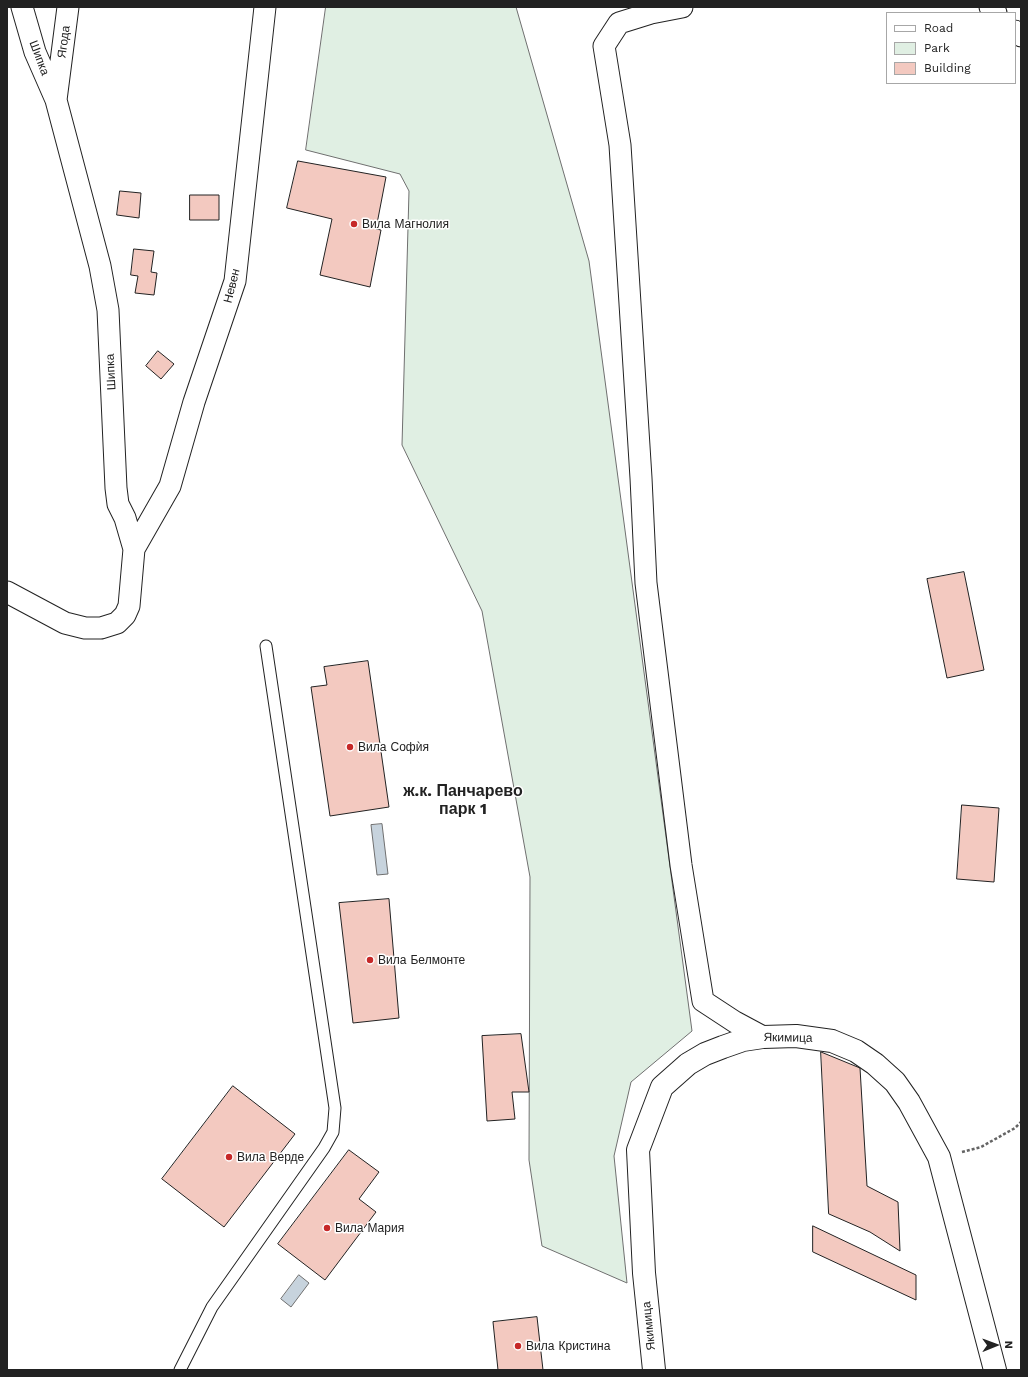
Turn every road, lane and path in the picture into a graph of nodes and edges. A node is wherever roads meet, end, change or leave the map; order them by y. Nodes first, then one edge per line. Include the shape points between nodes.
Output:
1 (22, 7) edge
2 (68, 7) edge
3 (265, 7) edge
4 (682, 7) edge
5 (56, 100) junction
6 (134, 549) junction
7 (7, 592) edge
8 (266, 646) dead end
9 (763, 1036) junction
10 (1021, 1122) edge
11 (939, 1157) junction
12 (180, 1370) edge
13 (654, 1370) edge
14 (995, 1370) edge

1 - 5 street, Шипка via 35,52
2 - 5 street, Ягода
3 - 6 street, Невен via 236,281 194,402 170,486
4 - 9 street via 619,23 604,46 620,145 646,583 681,865 703,1001 735,1022
5 - 6 street, Шипка via 100,266 108,310 116,488 118,504
6 - 7 street, Шипка via 129,606 117,623 101,628 84,628 65,623
8 - 12 lane via 335,1108 333,1132 212,1307
9 - 11 street, Якимица via 796,1036 832,1041 856,1051 875,1064 895,1082 909,1102
9 - 13 street, Якимица via 743,1040 705,1054 688,1064 662,1087 638,1150 644,1273
10 - 11 path via 981,1147
11 - 14 street, Якимица

